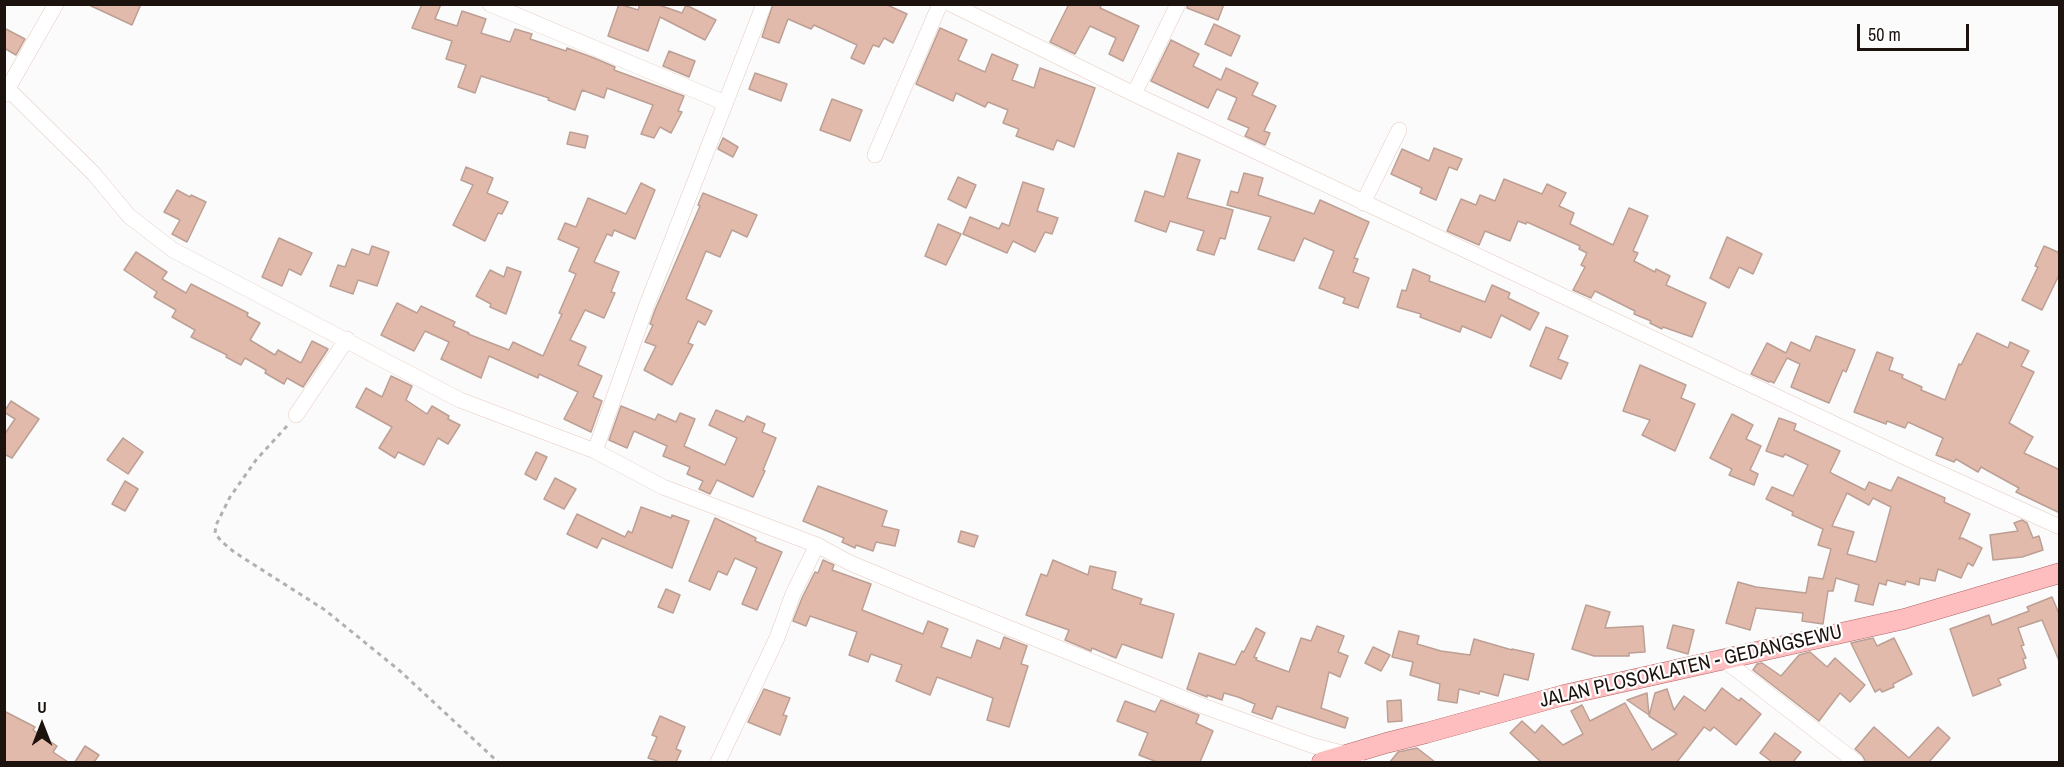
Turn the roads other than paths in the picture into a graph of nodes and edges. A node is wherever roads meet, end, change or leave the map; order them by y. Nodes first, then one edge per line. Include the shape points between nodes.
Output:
1 (56, 4) edge
2 (490, 4) edge
3 (764, 4) edge
4 (940, 4) edge
5 (951, 4) edge
6 (1178, 4) edge
7 (6, 89) edge
8 (1134, 94) junction
9 (725, 103) junction
10 (1399, 130) dead end
11 (875, 155) dead end
12 (1364, 202) junction
13 (347, 339) junction
14 (296, 415) road end
15 (595, 451) junction
16 (2060, 527) edge
17 (817, 545) junction
18 (2060, 573) edge
19 (1723, 658) junction
20 (1353, 759) edge
21 (718, 762) edge
22 (1322, 762) edge
23 (1856, 762) edge

1 - 7 street
2 - 9 street
3 - 9 street
4 - 11 street
5 - 8 street
6 - 8 street
7 - 13 street via 94,174 144,229 173,250
8 - 12 street
9 - 15 street
10 - 12 street
12 - 16 street
13 - 14 street
13 - 15 street via 460,400
15 - 17 street via 663,487
17 - 20 street via 850,563 1200,705
17 - 21 street
18 - 19 main road, JALAN PLOSOKLATEN - GEDANGSEWU via 1904,618
19 - 20 main road, JALAN PLOSOKLATEN - GEDANGSEWU via 1386,742
19 - 23 street
20 - 22 main road, JALAN PLOSOKLATEN - GEDANGSEWU

